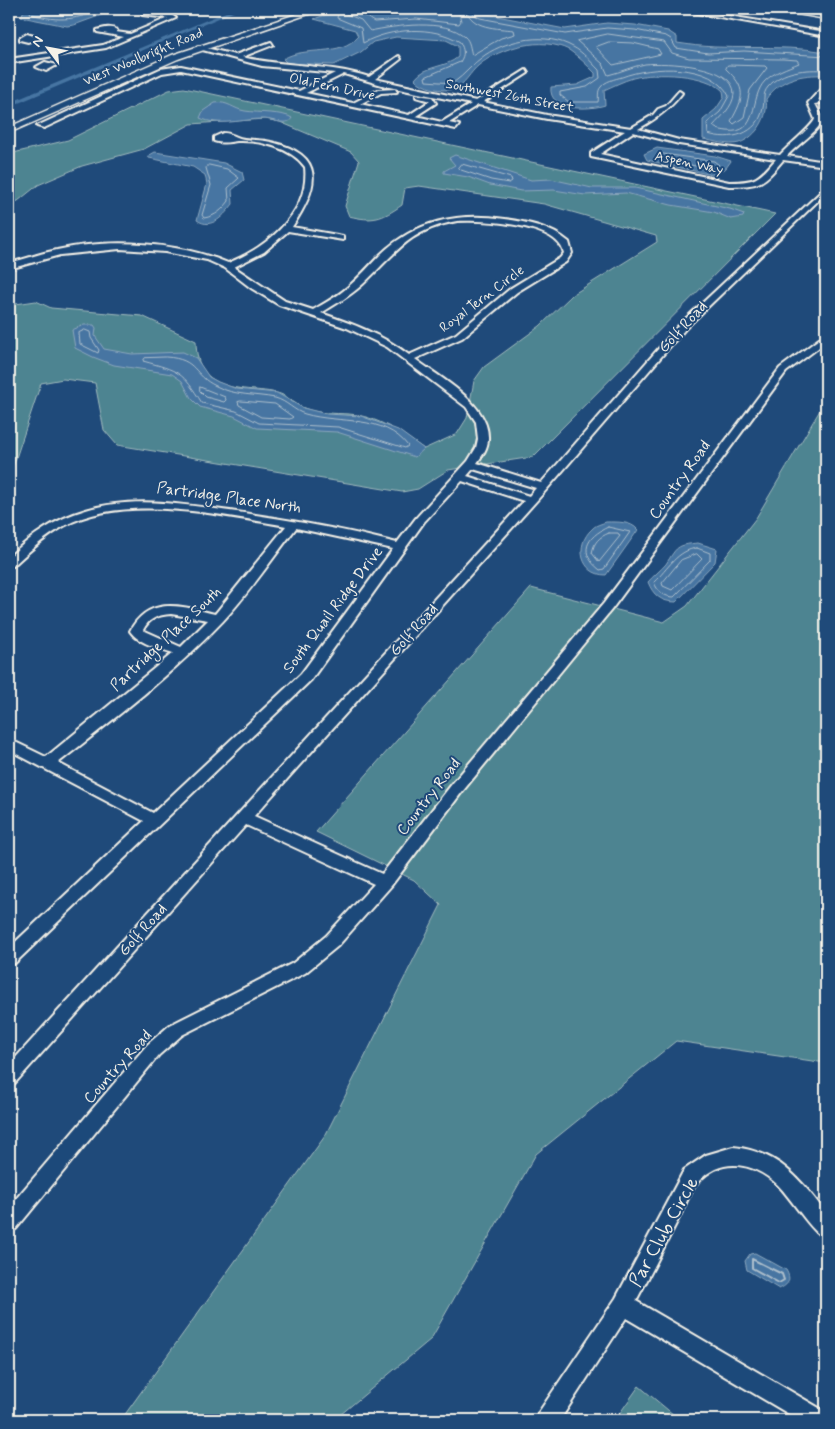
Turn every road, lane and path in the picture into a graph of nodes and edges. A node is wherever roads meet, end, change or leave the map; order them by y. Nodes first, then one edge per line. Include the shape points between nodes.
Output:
1 (304, 9) edge
2 (318, 9) edge
3 (678, 9) edge
4 (773, 9) edge
5 (798, 9) edge
6 (826, 13) edge
7 (159, 15) dead end
8 (826, 17) edge
9 (159, 25) joint
10 (112, 32) dead end
11 (826, 34) edge
12 (132, 36) junction
13 (24, 40) dead end
14 (15, 42) dead end
15 (271, 44) dead end
16 (187, 47) junction
17 (198, 48) junction
18 (39, 57) junction
19 (235, 58) junction
20 (399, 58) dead end
21 (9, 61) edge
22 (45, 64) dead end
23 (220, 64) dead end
24 (212, 68) dead end
25 (203, 72) junction
26 (342, 72) junction
27 (526, 72) dead end
28 (370, 79) junction
29 (826, 90) edge
30 (301, 93) junction
31 (679, 93) dead end
32 (826, 100) edge
33 (478, 102) junction
34 (811, 103) junction
35 (354, 105) junction
36 (410, 117) junction
37 (443, 124) junction
38 (11, 126) edge
39 (41, 126) dead end
40 (456, 127) dead end
41 (633, 130) junction
42 (235, 139) dead end
43 (781, 158) junction
44 (826, 164) edge
45 (826, 169) edge
46 (826, 189) edge
47 (286, 228) junction
48 (340, 238) dead end
49 (9, 266) edge
50 (228, 266) junction
51 (314, 314) junction
52 (826, 338) edge
53 (408, 359) junction
54 (471, 465) junction
55 (494, 472) junction
56 (460, 477) junction
57 (482, 484) junction
58 (543, 487) junction
59 (531, 500) junction
60 (293, 524) junction
61 (400, 547) junction
62 (9, 563) edge
63 (217, 618) junction
64 (182, 652) junction
65 (9, 744) edge
66 (47, 764) junction
67 (245, 818) junction
68 (154, 820) junction
69 (385, 882) junction
70 (9, 958) edge
71 (9, 1078) edge
72 (9, 1222) edge
73 (826, 1229) edge
74 (623, 1305) junction
75 (547, 1420) edge
76 (819, 1420) edge

1 - 16 main road, West Woolbright Road
2 - 17 main road, West Woolbright Road
3 - 11 street
4 - 8 main road
5 - 6 main road
7 - 9 street via 173,18
9 - 12 street
10 - 12 street
12 - 18 street via 100,48
13 - 14 street
15 - 19 street
16 - 17 street, Southwest 26th Street
16 - 38 main road, West Woolbright Road
17 - 19 street, Southwest 26th Street
17 - 38 main road, West Woolbright Road
18 - 21 street
18 - 22 street
19 - 23 street
19 - 26 street, Southwest 26th Street
20 - 28 street
24 - 25 street
25 - 30 street, Old Fern Drive
25 - 39 street, Old Fern Drive via 181,68 160,71
26 - 28 street, Southwest 26th Street
26 - 30 street
27 - 33 street
28 - 33 street, Southwest 26th Street
29 - 34 street
30 - 35 street, Old Fern Drive
31 - 41 street via 668,107
32 - 34 street
33 - 37 street
33 - 41 street, Southwest 26th Street
34 - 43 street via 819,119 817,126 795,142
35 - 36 street, Old Fern Drive
35 - 36 street via 384,90 434,101
36 - 37 street, Old Fern Drive
37 - 40 street, Old Fern Drive
41 - 43 street, Southwest 26th Street via 679,142
41 - 43 street, Aspen Way via 594,155 734,185 760,181
42 - 47 street via 282,147 300,156 309,168 310,177 300,205
43 - 44 street, Southwest 26th Street
43 - 45 street, Southwest 26th Street
46 - 58 street, Golf Road via 804,214 683,326
47 - 48 street
47 - 50 street via 263,250
49 - 50 street, South Quail Ridge Drive via 59,252 120,246 181,251
50 - 51 street, South Quail Ridge Drive via 267,295
51 - 53 street, South Quail Ridge Drive via 390,345
51 - 53 street, Royal Tern Circle via 356,286 395,246 437,222 466,218 506,222 545,232 566,244 568,253 563,260 514,290 459,336
52 - 69 street, Country Road via 783,370 608,606 457,788
53 - 54 street, South Quail Ridge Drive via 452,390 477,413 484,439
54 - 55 street
54 - 56 street, South Quail Ridge Drive
55 - 57 street via 485,477
55 - 58 street
56 - 57 street
56 - 61 street, South Quail Ridge Drive
57 - 59 street
58 - 59 street, Golf Road
59 - 67 street, Golf Road
60 - 61 street, Partridge Place North
60 - 62 street, Partridge Place North via 174,506 123,506 89,513 52,528 27,545
60 - 63 street, Partridge Place South
61 - 68 street, South Quail Ridge Drive via 306,677
63 - 64 street, Partridge Place South
63 - 64 street via 163,609 149,612 139,620 136,631 144,637
64 - 66 street, Partridge Place South
65 - 66 street
66 - 68 street
67 - 69 street
67 - 71 street, Golf Road
68 - 70 street, South Quail Ridge Drive
69 - 72 street, Country Road via 332,941 299,968 176,1030 154,1050
73 - 74 street, Par Club Circle via 799,1193 772,1166 741,1154 712,1161 692,1176
74 - 75 street, Par Club Circle
74 - 76 street, Par Club Circle

